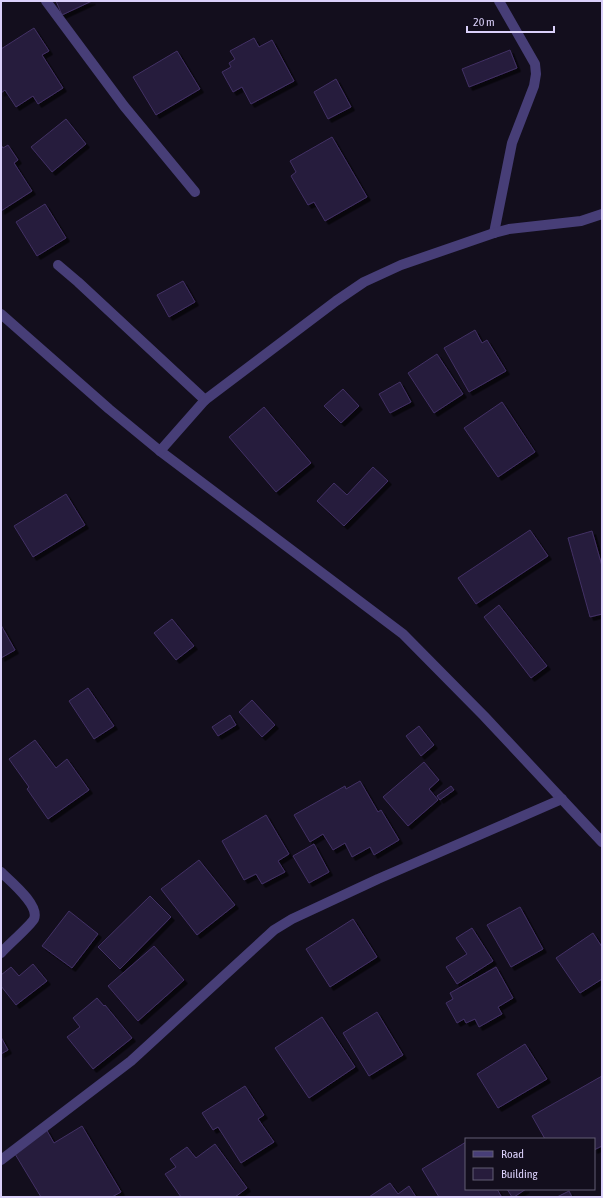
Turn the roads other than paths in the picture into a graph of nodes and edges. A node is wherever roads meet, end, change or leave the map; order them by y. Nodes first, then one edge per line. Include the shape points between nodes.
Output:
1 (46, 1) edge
2 (499, 1) edge
3 (195, 192) dead end
4 (602, 214) edge
5 (494, 234) junction
6 (58, 265) dead end
7 (1, 314) edge
8 (5, 325) edge
9 (205, 400) junction
10 (160, 452) junction
11 (562, 799) junction
12 (602, 842) edge
13 (1, 872) edge
14 (1, 953) edge
15 (1, 1160) edge

1 - 3 street via 124,106
2 - 5 street via 535,64 536,74 534,86 512,143
4 - 5 street via 581,221 509,229
5 - 9 street via 401,265 364,282
6 - 9 street
7 - 8 street
8 - 10 street
9 - 10 street
10 - 11 street via 403,634
11 - 12 street
11 - 15 street via 378,879 274,930 131,1061
13 - 14 street via 27,898 35,912 34,920

